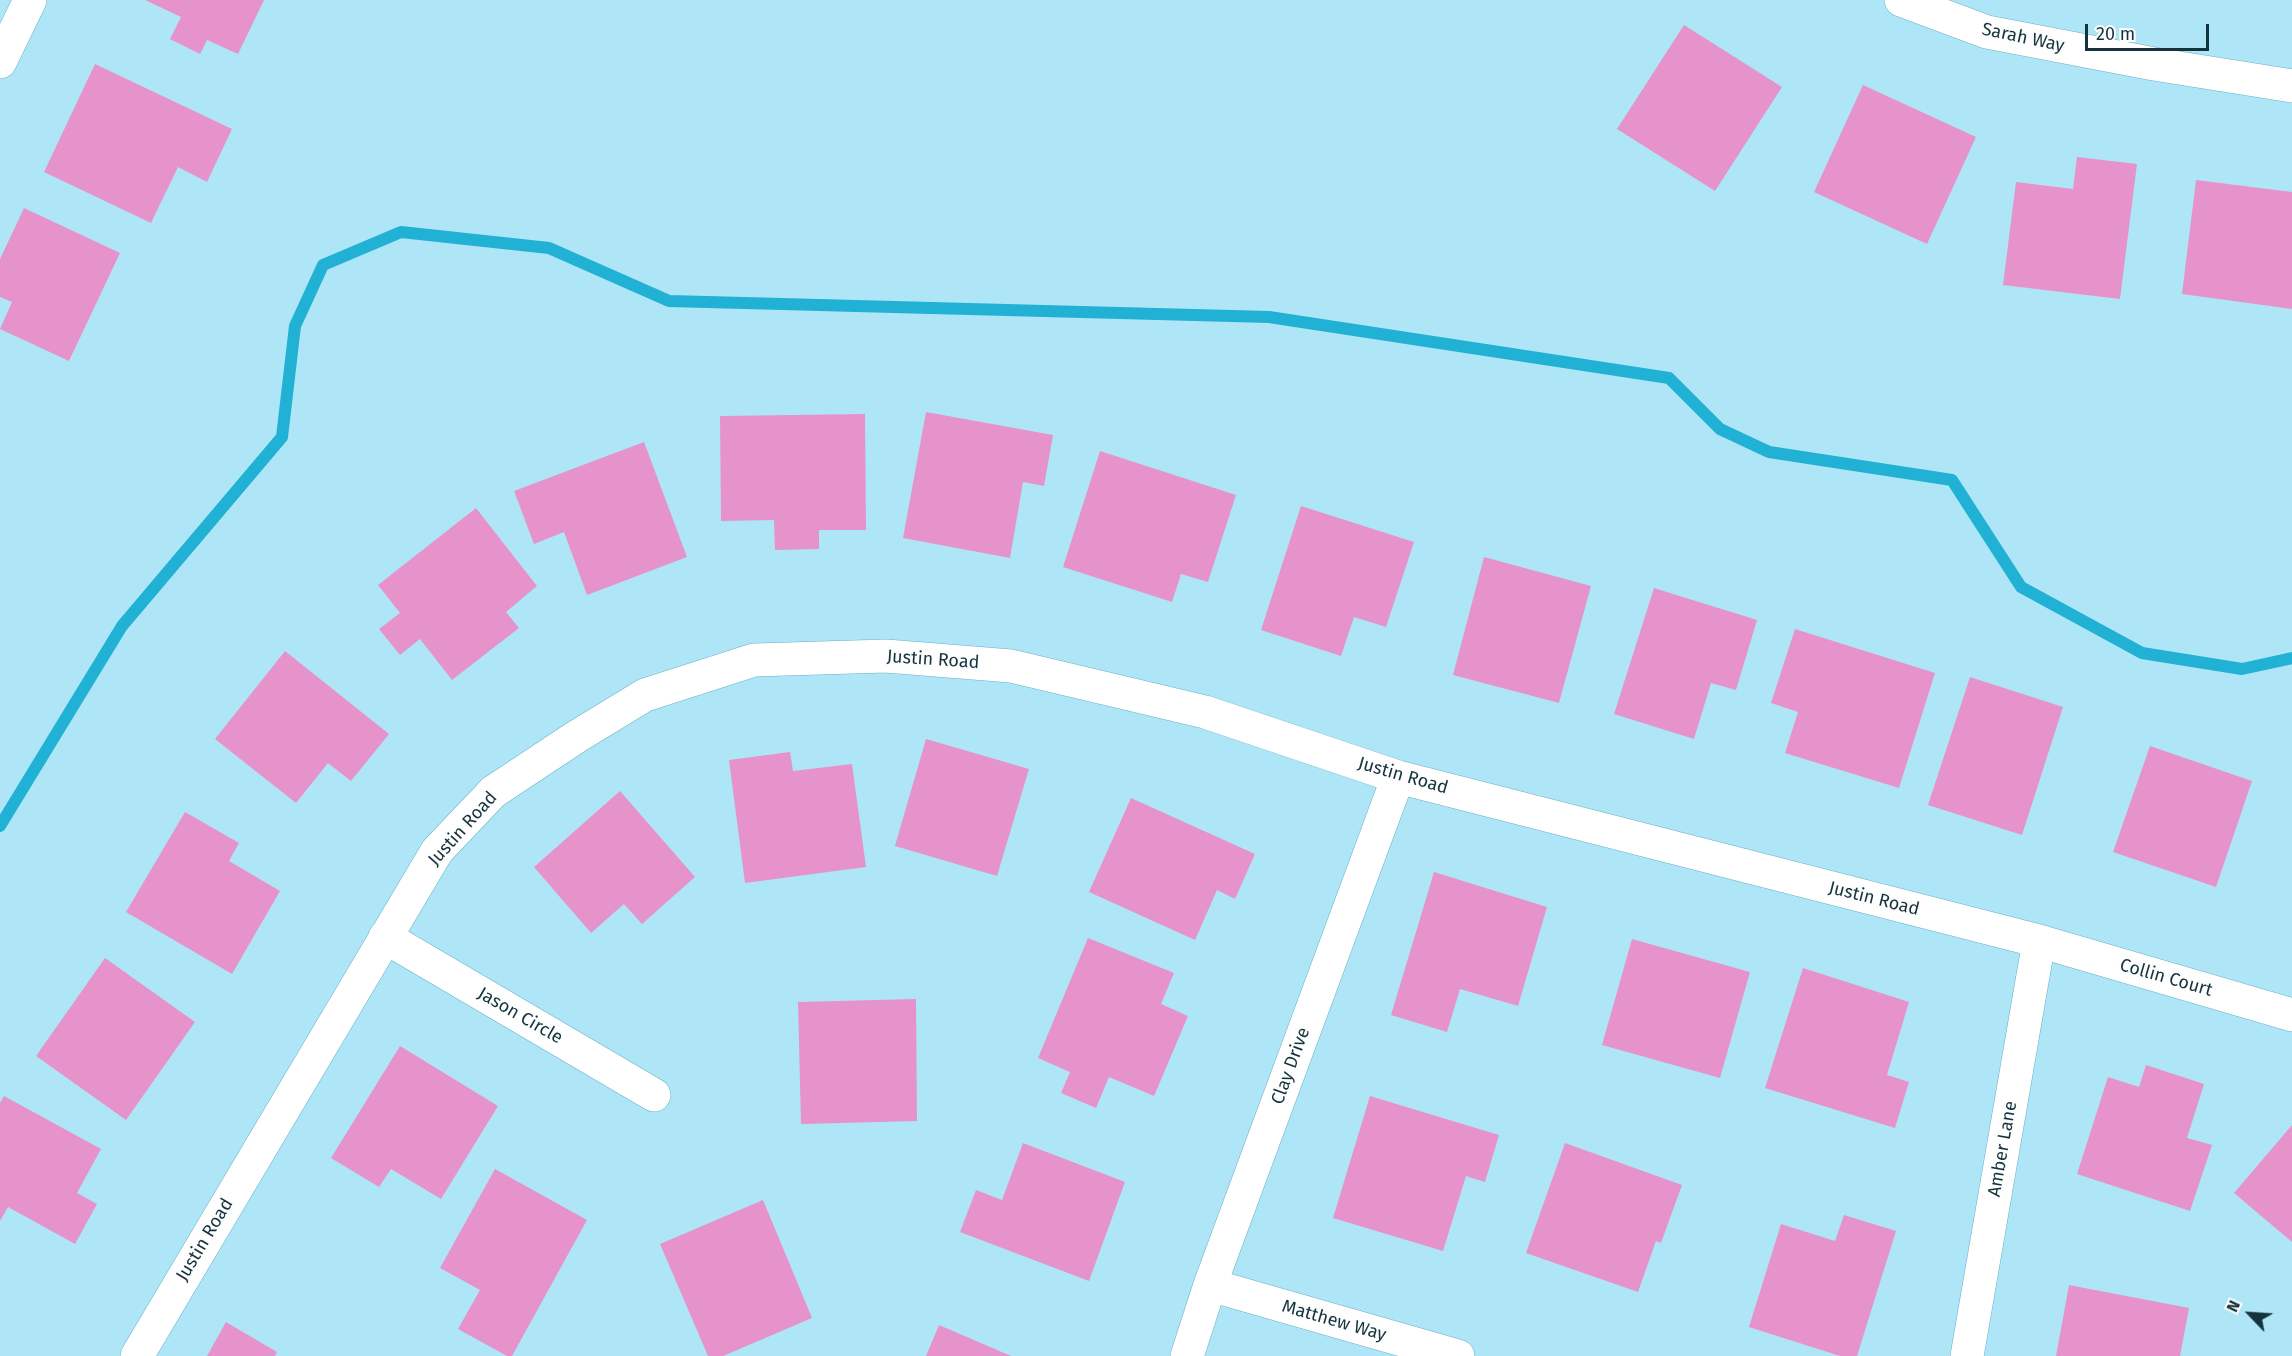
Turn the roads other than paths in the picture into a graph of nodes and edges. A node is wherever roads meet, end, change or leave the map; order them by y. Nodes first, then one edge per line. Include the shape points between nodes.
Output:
1 (30, 0) edge
2 (1900, 0) edge
3 (0, 62) edge
4 (2292, 86) edge
5 (1398, 777) junction
6 (385, 937) junction
7 (2039, 941) junction
8 (2292, 1015) edge
9 (654, 1095) dead end
10 (1210, 1285) junction
11 (137, 1356) edge
12 (1187, 1356) edge
13 (1458, 1356) edge
14 (1966, 1356) edge

1 - 3 street
2 - 4 street, Sarah Way via 1987,32
5 - 6 street, Justin Road via 1205,712 1011,666 886,656 754,660 645,695 493,792 437,851
5 - 7 street, Justin Road
5 - 10 street, Clay Drive
6 - 9 street, Jason Circle
6 - 11 street, Justin Road
7 - 8 street, Collin Court
7 - 14 street, Amber Lane
10 - 12 street, Clay Drive
10 - 13 street, Matthew Way

